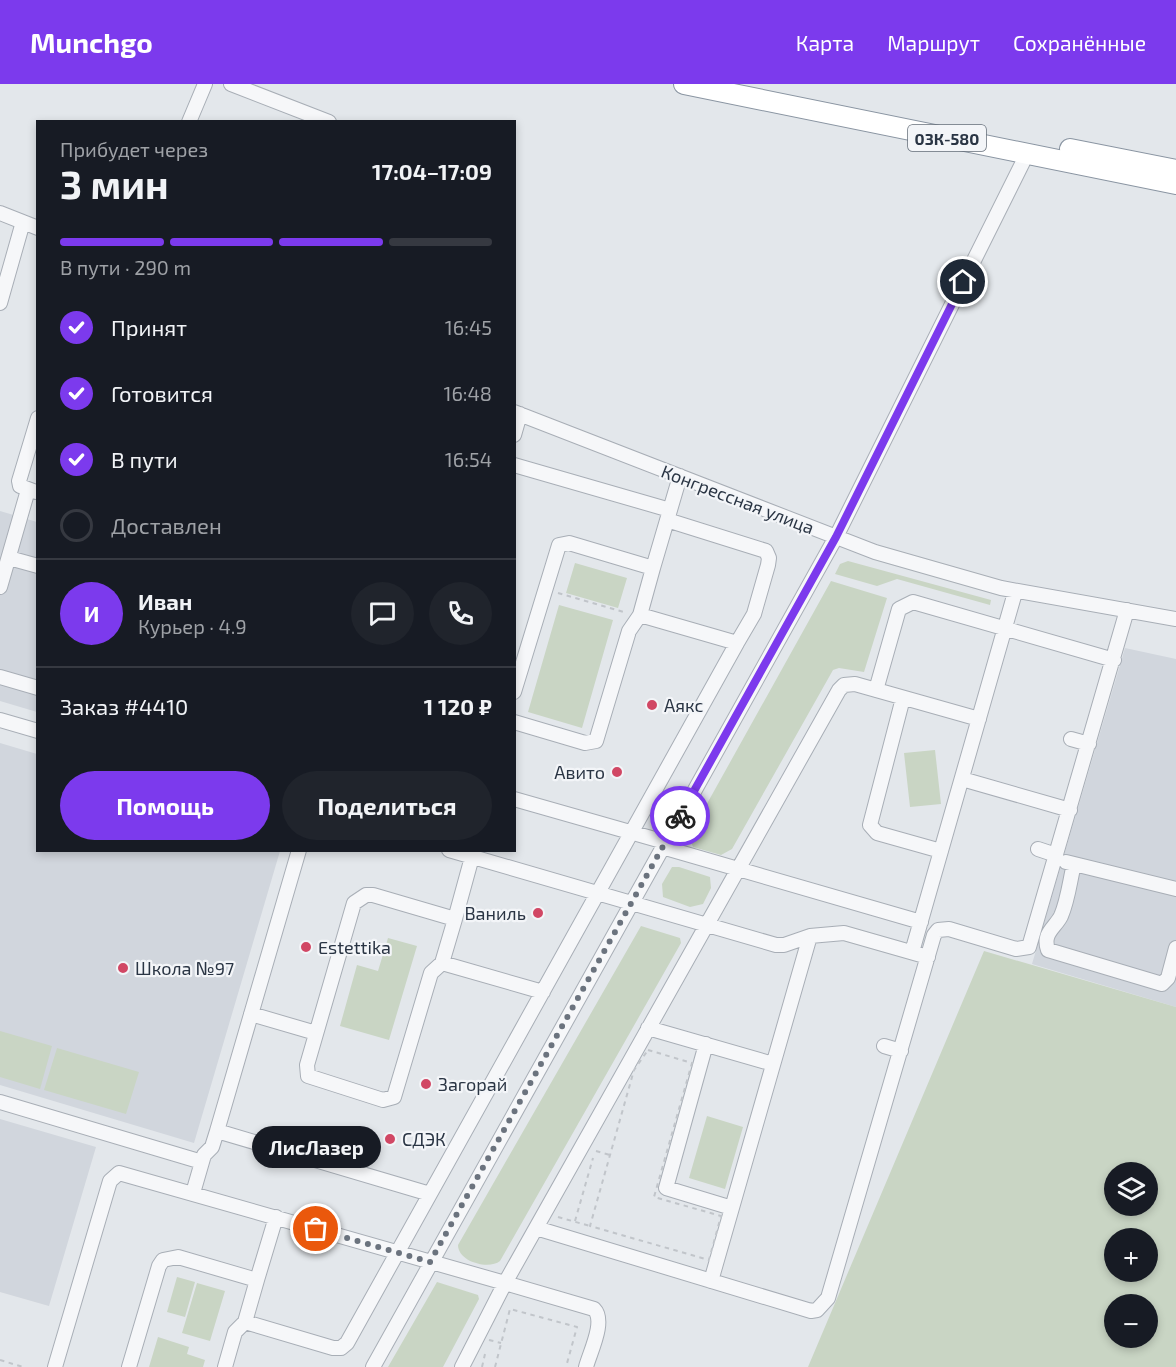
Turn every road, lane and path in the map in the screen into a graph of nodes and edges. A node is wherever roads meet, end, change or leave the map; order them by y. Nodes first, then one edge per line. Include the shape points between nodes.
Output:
1 (206, 84) edge
2 (231, 84) edge
3 (684, 84) edge
4 (738, 85) edge
5 (190, 120) edge
6 (324, 120) edge
7 (1027, 154) junction
8 (1176, 170) edge
9 (1176, 184) edge
10 (0, 213) edge
11 (23, 222) junction
12 (36, 227) edge
13 (7, 254) edge
14 (0, 303) edge
15 (518, 413) edge
16 (36, 430) edge
17 (516, 466) edge
18 (680, 476) junction
19 (33, 491) edge
20 (669, 515) junction
21 (836, 537) junction
22 (9, 558) junction
23 (36, 565) edge
24 (653, 568) junction
25 (0, 587) edge
26 (544, 589) junction
27 (1014, 596) dead end
28 (1127, 610) junction
29 (639, 616) junction
30 (1176, 619) edge
31 (1005, 628) junction
32 (737, 643) junction
33 (1114, 660) junction
34 (0, 677) edge
35 (516, 685) edge
36 (36, 687) edge
37 (876, 690) junction
38 (903, 698) junction
39 (979, 719) junction
40 (0, 720) edge
41 (516, 723) edge
42 (36, 729) edge
43 (1071, 739) dead end
44 (1089, 744) junction
45 (962, 779) junction
46 (516, 799) edge
47 (1070, 810) junction
48 (632, 832) junction
49 (664, 845) junction
50 (1038, 849) dead end
51 (298, 852) edge
52 (941, 852) junction
53 (447, 853) edge
54 (472, 857) junction
55 (1056, 857) junction
56 (1074, 864) junction
57 (738, 869) junction
58 (1176, 889) edge
59 (598, 894) junction
60 (631, 904) junction
61 (454, 919) junction
62 (921, 922) junction
63 (706, 925) junction
64 (810, 936) junction
65 (1176, 948) edge
66 (912, 952) junction
67 (928, 957) junction
68 (442, 963) junction
69 (543, 992) junction
70 (251, 1014) junction
71 (648, 1028) junction
72 (316, 1033) junction
73 (706, 1044) junction
74 (884, 1046) dead end
75 (900, 1051) junction
76 (773, 1064) junction
77 (0, 1102) edge
78 (217, 1131) junction
79 (595, 1151) dead end
80 (610, 1155) junction
81 (202, 1161) junction
82 (193, 1193) junction
83 (430, 1194) junction
84 (732, 1209) junction
85 (544, 1214) junction
86 (276, 1217) junction
87 (591, 1226) junction
88 (536, 1228) junction
89 (398, 1252) junction
90 (430, 1262) junction
91 (257, 1280) junction
92 (711, 1281) junction
93 (505, 1283) junction
94 (245, 1322) junction
95 (501, 1343) junction
96 (0, 1360) edge
97 (23, 1367) edge
98 (55, 1367) edge
99 (129, 1367) edge
100 (225, 1367) edge
101 (373, 1367) edge
102 (462, 1367) edge
103 (482, 1367) edge
104 (495, 1367) edge
105 (566, 1367) edge
106 (586, 1367) edge

1 - 5 street
2 - 6 street
3 - 7 highway, 03К-580
4 - 8 highway, 03К-580
7 - 9 highway, 03К-580
7 - 21 street
10 - 11 street
11 - 12 street
11 - 13 street
13 - 14 street
15 - 18 street, Конгрессная улица
16 - 19 street via 30,464 20,486
17 - 20 street
18 - 20 street
18 - 21 street, Конгрессная улица
19 - 22 street
20 - 24 street
20 - 32 street via 766,551 768,565 754,614
21 - 28 street, Конгрессная улица via 991,585
21 - 49 street
22 - 23 street
22 - 25 street
24 - 26 street via 564,543 556,549
24 - 29 street
26 - 29 path
26 - 35 street
27 - 31 street
28 - 30 street, Конгрессная улица
28 - 33 street
29 - 32 street
29 - 41 street via 629,631 596,741 585,743
31 - 33 street
31 - 37 street via 920,603 905,604 899,609
31 - 39 street
32 - 48 street
33 - 44 street
34 - 36 street
37 - 38 street
37 - 57 street via 849,684 839,690
38 - 39 street
38 - 52 street via 870,825 877,833
39 - 45 street
40 - 42 street
43 - 44 street
44 - 47 street
45 - 47 street
45 - 52 street
46 - 48 street
47 - 55 street
48 - 49 street
48 - 59 street
49 - 57 street
49 - 60 street
50 - 55 street
51 - 70 street
52 - 62 street
53 - 54 street
54 - 59 street
54 - 61 street
55 - 56 street
55 - 67 street via 1029,947 1016,949 944,928 934,935
56 - 58 street
56 - 65 street via 1060,916 1049,931 1048,950 1162,984 1168,978
57 - 62 street
57 - 63 street
59 - 60 street
59 - 69 street
60 - 63 street
60 - 90 street
61 - 68 street
61 - 72 street via 373,895 359,898 354,903
62 - 66 street
63 - 64 street via 776,945
63 - 71 street
64 - 66 street via 844,933
64 - 76 street
66 - 67 street
67 - 75 street
68 - 69 street
68 - 72 street via 431,973 396,1093 390,1100 308,1076
69 - 83 street
70 - 72 street
70 - 78 street
71 - 73 street
71 - 85 street
73 - 76 street
73 - 84 street via 666,1188
74 - 75 street
75 - 92 street via 824,1305 811,1311
76 - 84 street
77 - 81 street
78 - 81 street
78 - 83 street
79 - 80 path
80 - 87 path
80 - 87 path via 634,1070 648,1050 692,1063 654,1197 721,1215 709,1260
81 - 82 street
82 - 86 street via 250,1215
82 - 98 street via 127,1174 114,1175
83 - 89 street
84 - 92 street
85 - 87 path
85 - 88 street
86 - 89 street
86 - 91 street
88 - 92 street
88 - 93 street
89 - 90 street
89 - 94 street via 341,1348
90 - 93 street
90 - 101 street
91 - 94 street
91 - 99 street via 178,1257 163,1260
93 - 102 street
93 - 106 street via 597,1312 599,1323
94 - 100 street via 235,1332
95 - 103 path via 489,1340
95 - 104 path
95 - 105 path via 510,1309 577,1327
96 - 97 path

